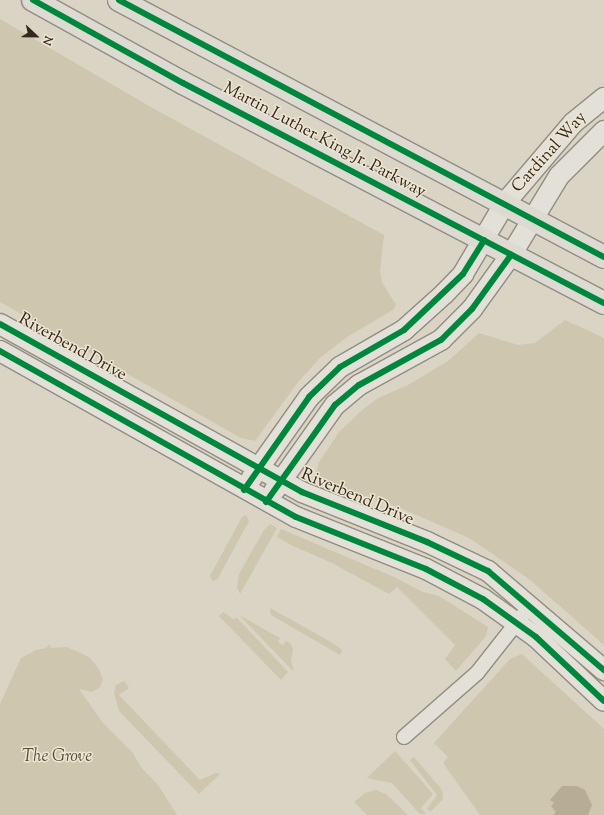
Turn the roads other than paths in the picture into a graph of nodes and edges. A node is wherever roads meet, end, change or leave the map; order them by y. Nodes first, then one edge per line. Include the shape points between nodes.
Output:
1 (33, 0) edge
2 (119, 0) edge
3 (604, 98) edge
4 (604, 130) edge
5 (505, 203) junction
6 (534, 219) junction
7 (484, 240) junction
8 (511, 255) junction
9 (604, 257) edge
10 (604, 304) edge
11 (0, 324) edge
12 (0, 351) edge
13 (259, 468) junction
14 (281, 480) junction
15 (244, 490) junction
16 (266, 502) junction
17 (531, 606) junction
18 (516, 623) junction
19 (604, 670) edge
20 (604, 701) edge
21 (404, 737) dead end

1 - 7 main road, Martin Luther King Jr. Parkway via 183,83
2 - 5 main road, Martin Luther King Jr. Parkway
3 - 5 street, Cardinal Way via 573,123
4 - 6 street, Cardinal Way via 560,176
5 - 6 main road, Martin Luther King Jr. Parkway
5 - 7 street, Cardinal Way
6 - 8 street, Cardinal Way
6 - 9 main road, Martin Luther King Jr. Parkway
7 - 8 main road, Martin Luther King Jr. Parkway
7 - 13 street, Cardinal Way via 462,274 410,325 340,367 309,397
8 - 10 main road, Martin Luther King Jr. Parkway
8 - 14 street, Cardinal Way via 472,309 441,340 359,385 335,405
11 - 13 street, Riverbend Drive
12 - 15 street
13 - 14 street, Riverbend Drive
13 - 15 street, Cardinal Way
14 - 16 street, Cardinal Way
14 - 17 street, Riverbend Drive via 302,492 427,542 488,571
15 - 16 street
16 - 18 street via 296,517 426,569 483,599
17 - 18 street
17 - 19 street, Riverbend Drive
18 - 20 street via 536,637
18 - 21 street via 477,673

